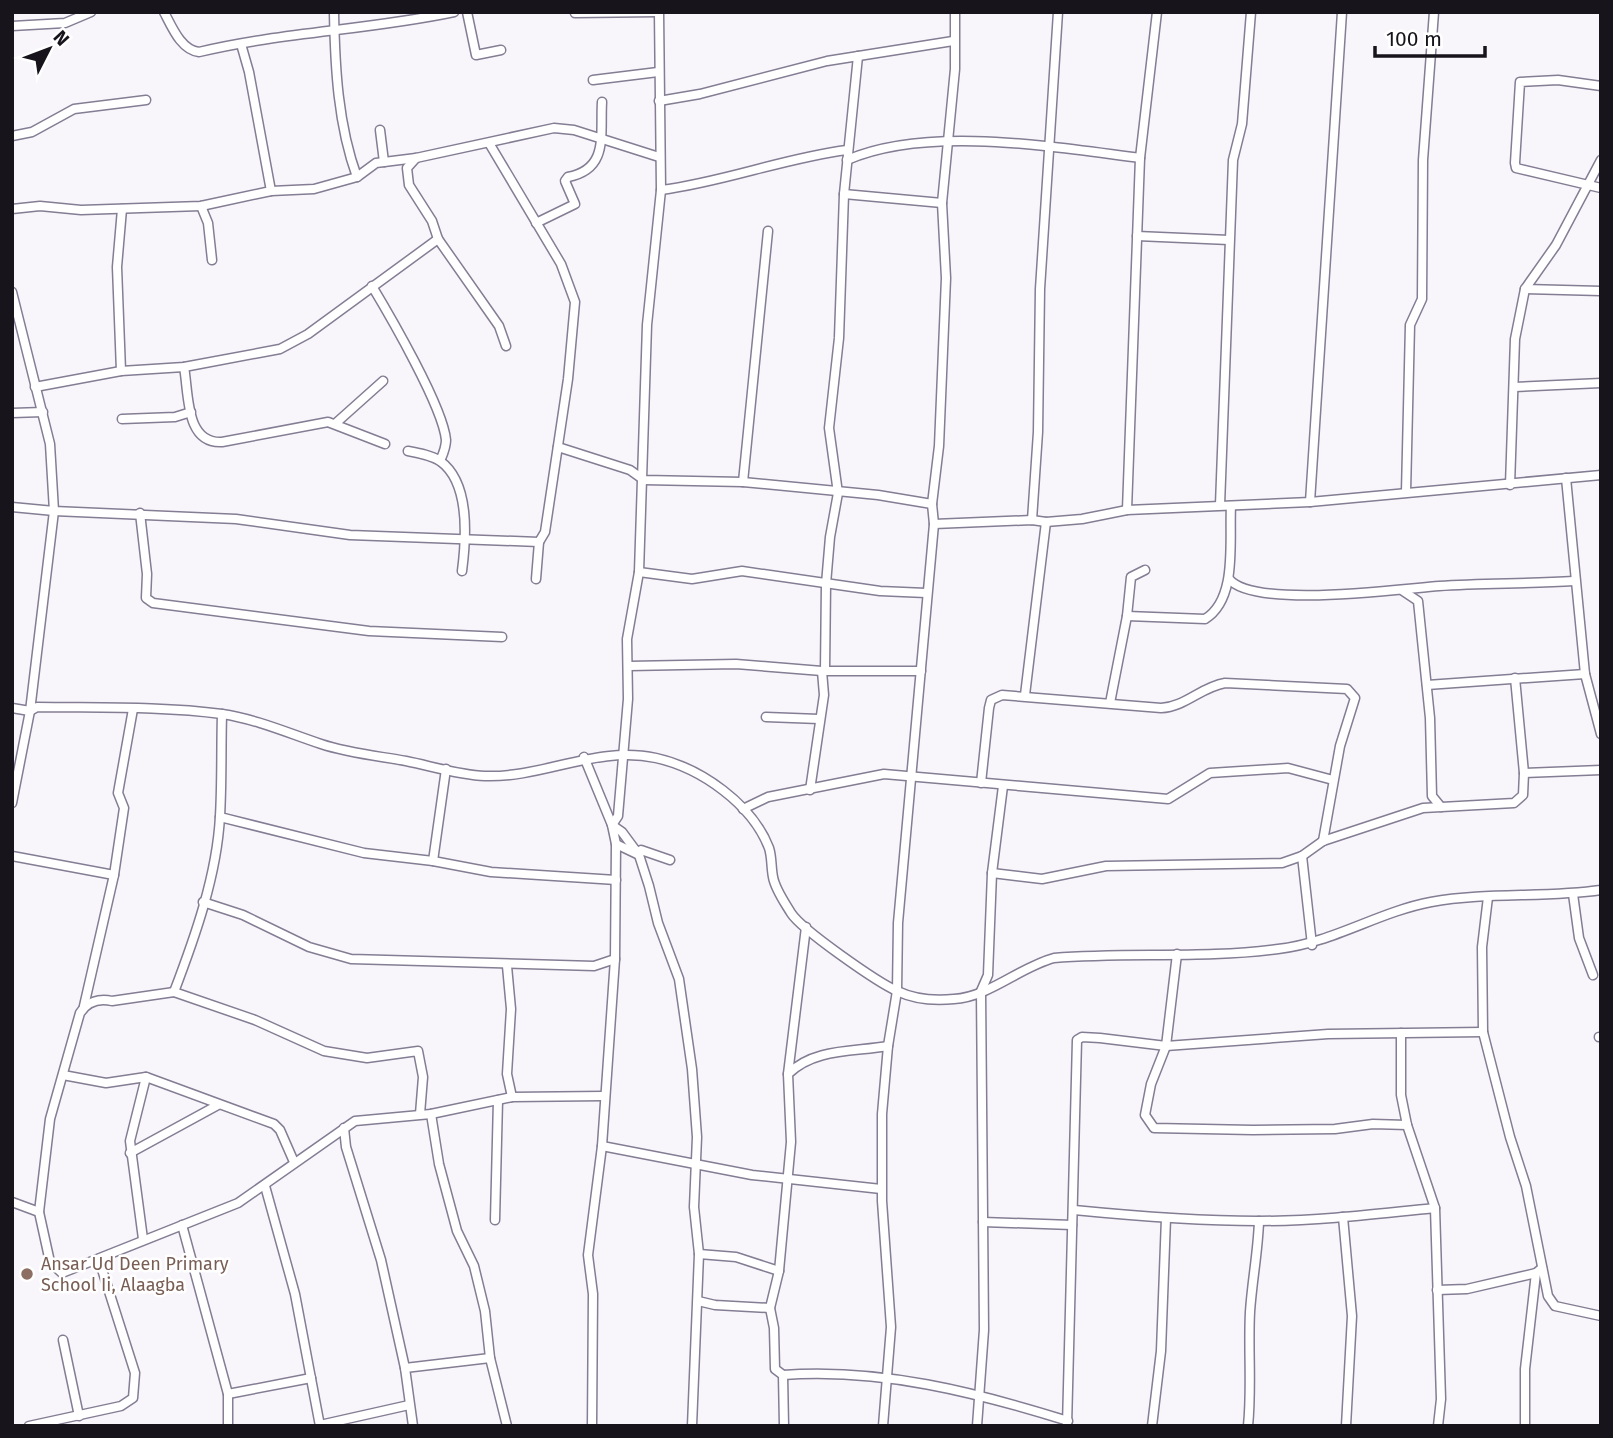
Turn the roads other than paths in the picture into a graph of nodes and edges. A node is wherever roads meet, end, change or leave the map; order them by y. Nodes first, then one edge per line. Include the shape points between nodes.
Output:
1 (91, 12) edge
2 (164, 12) edge
3 (334, 12) edge
4 (454, 12) edge
5 (467, 12) edge
6 (659, 12) edge
7 (955, 12) edge
8 (1058, 12) edge
9 (1157, 12) edge
10 (1251, 12) edge
11 (1342, 12) edge
12 (1434, 12) edge
13 (575, 13) edge
14 (12, 26) edge
15 (334, 30) junction
16 (953, 41) junction
17 (241, 44) junction
18 (500, 50) dead end
19 (858, 56) junction
20 (658, 72) junction
21 (593, 80) dead end
22 (1601, 86) edge
23 (146, 100) dead end
24 (659, 101) junction
25 (602, 102) dead end
26 (380, 130) dead end
27 (12, 136) edge
28 (600, 138) junction
29 (949, 142) junction
30 (489, 143) junction
31 (1048, 147) junction
32 (848, 150) junction
33 (659, 157) junction
34 (416, 158) junction
35 (1140, 158) junction
36 (398, 160) junction
37 (846, 160) junction
38 (1601, 160) edge
39 (384, 162) junction
40 (406, 176) junction
41 (357, 177) junction
42 (1590, 184) junction
43 (1601, 188) edge
44 (661, 190) junction
45 (271, 191) junction
46 (844, 194) junction
47 (943, 203) junction
48 (201, 206) junction
49 (12, 209) edge
50 (122, 209) junction
51 (536, 223) junction
52 (768, 231) dead end
53 (1137, 236) junction
54 (439, 239) junction
55 (1229, 240) junction
56 (212, 260) dead end
57 (372, 286) junction
58 (1525, 289) junction
59 (1601, 291) edge
60 (12, 292) edge
61 (14, 310) edge
62 (506, 346) dead end
63 (184, 367) junction
64 (121, 372) junction
65 (383, 381) dead end
66 (1601, 383) edge
67 (35, 387) junction
68 (1514, 387) junction
69 (43, 412) junction
70 (191, 412) junction
71 (12, 413) edge
72 (122, 419) dead end
73 (336, 423) junction
74 (385, 443) dead end
75 (558, 447) junction
76 (408, 451) dead end
77 (440, 461) junction
78 (1601, 475) edge
79 (1566, 478) junction
80 (644, 480) junction
81 (743, 482) junction
82 (1510, 485) junction
83 (1406, 492) junction
84 (838, 493) junction
85 (1310, 502) junction
86 (932, 504) junction
87 (1220, 505) junction
88 (1231, 506) junction
89 (12, 507) edge
90 (1127, 510) junction
91 (54, 511) junction
92 (140, 513) junction
93 (1032, 520) junction
94 (1046, 522) junction
95 (934, 524) junction
96 (466, 540) junction
97 (539, 542) junction
98 (1145, 570) dead end
99 (462, 572) dead end
100 (639, 572) junction
101 (536, 579) dead end
102 (1228, 579) junction
103 (1574, 581) junction
104 (826, 584) junction
105 (1424, 588) junction
106 (1403, 591) junction
107 (926, 593) junction
108 (1418, 601) junction
109 (1127, 616) junction
110 (502, 637) dead end
111 (629, 666) junction
112 (823, 671) junction
113 (837, 671) junction
114 (921, 671) junction
115 (1585, 674) junction
116 (1515, 678) junction
117 (1427, 685) junction
118 (824, 695) junction
119 (1025, 695) junction
120 (1110, 703) junction
121 (12, 708) edge
122 (133, 709) junction
123 (30, 711) junction
124 (222, 714) junction
125 (766, 717) dead end
126 (819, 719) junction
127 (1601, 734) edge
128 (622, 755) junction
129 (584, 757) junction
130 (446, 769) junction
131 (1601, 770) edge
132 (1524, 773) junction
133 (912, 777) junction
134 (1333, 780) junction
135 (14, 782) edge
136 (981, 783) junction
137 (1003, 786) junction
138 (810, 790) junction
139 (1432, 796) junction
140 (12, 803) edge
141 (1441, 807) junction
142 (1423, 808) junction
143 (743, 809) junction
144 (220, 817) junction
145 (612, 825) junction
146 (1323, 841) junction
147 (616, 844) junction
148 (639, 855) junction
149 (12, 856) edge
150 (1302, 856) junction
151 (670, 860) dead end
152 (433, 861) junction
153 (992, 873) junction
154 (114, 875) junction
155 (615, 880) junction
156 (1601, 890) edge
157 (1573, 894) junction
158 (1488, 897) junction
159 (203, 902) junction
160 (806, 928) junction
161 (1312, 944) junction
162 (1177, 954) junction
163 (615, 959) junction
164 (507, 965) junction
165 (1593, 975) dead end
166 (897, 991) junction
167 (981, 991) junction
168 (174, 992) junction
169 (84, 1006) junction
170 (1483, 1032) junction
171 (1401, 1033) junction
172 (792, 1039) junction
173 (888, 1046) junction
174 (1166, 1046) junction
175 (808, 1059) junction
176 (788, 1074) junction
177 (63, 1075) junction
178 (146, 1077) junction
179 (604, 1096) junction
180 (512, 1097) junction
181 (498, 1100) junction
182 (218, 1105) junction
183 (419, 1114) junction
184 (431, 1114) junction
185 (1407, 1125) junction
186 (344, 1128) junction
187 (602, 1146) junction
188 (130, 1153) junction
189 (294, 1162) junction
190 (695, 1162) junction
191 (787, 1179) junction
192 (264, 1186) junction
193 (881, 1189) junction
194 (12, 1202) edge
195 (1435, 1208) junction
196 (1074, 1210) junction
197 (38, 1212) junction
198 (1343, 1217) junction
199 (1166, 1218) junction
200 (495, 1220) dead end
201 (1259, 1221) junction
202 (983, 1222) junction
203 (182, 1225) junction
204 (1072, 1225) junction
205 (143, 1239) junction
206 (699, 1254) junction
207 (100, 1260) junction
208 (1539, 1270) junction
209 (779, 1271) junction
210 (1437, 1290) junction
211 (698, 1301) junction
212 (770, 1308) junction
213 (1601, 1316) edge
214 (63, 1340) dead end
215 (490, 1358) junction
216 (405, 1368) junction
217 (783, 1375) junction
218 (886, 1377) junction
219 (311, 1378) junction
220 (978, 1393) junction
221 (228, 1394) junction
222 (409, 1405) junction
223 (79, 1416) junction
224 (1068, 1423) edge
225 (320, 1425) edge
226 (29, 1426) edge
227 (228, 1426) edge
228 (413, 1426) edge
229 (507, 1426) edge
230 (592, 1426) edge
231 (692, 1426) edge
232 (784, 1426) edge
233 (883, 1426) edge
234 (977, 1426) edge
235 (1152, 1426) edge
236 (1248, 1426) edge
237 (1346, 1426) edge
238 (1438, 1426) edge
239 (1525, 1426) edge

1 - 14 street via 65,23
2 - 17 street via 191,51
3 - 15 street
4 - 15 street via 390,26
5 - 18 street via 476,55
6 - 13 street
6 - 20 street
7 - 16 street
8 - 31 street
9 - 35 street
10 - 55 street via 1242,124 1233,160
11 - 85 street
12 - 83 street via 1423,160 1422,299 1409,338
15 - 17 street
15 - 41 street via 340,105
16 - 19 street
16 - 29 street
17 - 45 street
19 - 24 street
19 - 32 street
20 - 21 street
20 - 24 street
22 - 42 street via 1558,80 1521,82 1516,169
23 - 27 street via 74,109 32,132
24 - 33 street
25 - 28 street
26 - 39 street
28 - 30 street via 554,128
28 - 33 street
28 - 51 street via 597,161 590,170 565,181 573,207
29 - 31 street
29 - 37 street via 896,145
29 - 47 street
30 - 34 street
30 - 51 street
31 - 35 street
31 - 93 street
32 - 37 street
32 - 44 street
33 - 44 street
34 - 36 street
34 - 40 street
35 - 53 street
36 - 39 street
36 - 40 street
37 - 46 street
38 - 42 street
39 - 41 street
40 - 54 street
41 - 45 street via 314,189
42 - 43 street
42 - 58 street
44 - 80 street via 647,325
45 - 48 street
46 - 47 street
46 - 84 street via 839,338 829,428
47 - 86 street via 946,278
48 - 50 street
48 - 56 street
49 - 50 street
50 - 64 street via 117,267
51 - 75 street via 569,279 575,302
52 - 81 street
53 - 55 street
53 - 90 street
54 - 57 street
54 - 62 street via 499,326
55 - 87 street
57 - 63 street via 280,349
57 - 77 street via 440,421 446,442
58 - 59 street
58 - 68 street via 1515,339
60 - 61 street
61 - 67 street
63 - 64 street
63 - 70 street
64 - 67 street
65 - 73 street
66 - 68 street
67 - 69 street
68 - 82 street
69 - 71 street
69 - 91 street
70 - 72 street
70 - 73 street via 194,429 214,443
73 - 74 street
75 - 80 street via 630,470
75 - 97 street via 545,532
76 - 77 street
77 - 96 street via 460,495
78 - 79 street
79 - 82 street
79 - 103 street
80 - 81 street
80 - 100 street
81 - 84 street
82 - 83 street
83 - 85 street
84 - 86 street
84 - 104 street
85 - 88 street
86 - 95 street
87 - 88 street
87 - 90 street
88 - 102 street
89 - 91 street
90 - 94 street
91 - 92 street
91 - 123 street
92 - 96 street via 236,519 351,535
92 - 110 street via 146,598 153,603 369,631
93 - 94 street
93 - 95 street
94 - 119 street
95 - 107 street
96 - 97 street
96 - 99 street
97 - 101 street
98 - 109 street via 1130,578
100 - 104 street via 692,579 742,571
100 - 111 street via 627,639
102 - 106 street via 1260,594
102 - 109 street via 1214,613 1205,619
103 - 105 street
103 - 115 street
104 - 107 street
104 - 112 street
105 - 106 street
105 - 108 street
106 - 108 street
107 - 114 street
108 - 117 street
109 - 120 street
111 - 112 street via 736,664
111 - 128 street
112 - 113 street
112 - 118 street
113 - 114 street
113 - 118 street
114 - 133 street
115 - 116 street
115 - 127 street
116 - 117 street
116 - 132 street
117 - 139 street
118 - 126 street
119 - 120 street
119 - 136 street via 991,700
120 - 134 street via 1170,708 1202,689 1226,682 1347,689 1355,698
121 - 123 street
122 - 123 street via 37,707
122 - 124 street
122 - 154 street via 118,793 124,808
123 - 135 street
124 - 130 street via 325,745
124 - 144 street
125 - 126 street
126 - 138 street
128 - 129 street
128 - 143 street via 656,758 692,770
128 - 145 street via 618,816
129 - 130 street via 538,770 485,776
129 - 145 street
130 - 152 street
131 - 132 street
132 - 141 street via 1523,795 1514,803
133 - 136 street
133 - 138 street via 855,777
133 - 166 street via 898,923
134 - 137 street via 1288,768 1210,773 1168,799
134 - 146 street
135 - 140 street
136 - 137 street
137 - 153 street
138 - 143 street via 768,797
139 - 141 street
139 - 142 street
141 - 142 street
142 - 146 street
143 - 160 street via 764,836 774,882 792,915
144 - 152 street via 364,853
144 - 159 street
145 - 147 street
145 - 148 street
146 - 150 street
147 - 148 street
147 - 155 street
148 - 151 street via 646,850
148 - 190 street via 679,979 692,1069
149 - 154 street
150 - 153 street via 1282,863 1105,866 1042,879
150 - 161 street
152 - 155 street via 491,872
153 - 167 street via 988,975
154 - 169 street
155 - 163 street
156 - 157 street
157 - 158 street
157 - 165 street via 1579,938
158 - 161 street via 1430,903
158 - 170 street via 1482,947
159 - 164 street via 243,915 309,947 351,959
159 - 168 street
160 - 166 street
160 - 172 street
161 - 162 street
162 - 167 street via 1054,958
162 - 174 street
163 - 164 street via 594,965
163 - 179 street
164 - 180 street
166 - 167 street via 938,1000
166 - 173 street
167 - 202 street
168 - 169 street via 103,999
168 - 183 street via 255,1020 324,1051 367,1058 418,1051 423,1077
169 - 177 street
170 - 171 street
170 - 208 street via 1526,1186
171 - 174 street via 1314,1034
171 - 185 street via 1399,1076
172 - 175 street via 797,1051
172 - 176 street
173 - 175 street
173 - 193 street
174 - 185 street via 1145,1115 1160,1130
174 - 196 street via 1100,1038 1077,1040
175 - 176 street
176 - 191 street via 791,1142
177 - 178 street via 106,1083
177 - 197 street via 50,1119
178 - 182 street
178 - 188 street
179 - 180 street
179 - 187 street
180 - 181 street
181 - 184 street
181 - 200 street
182 - 188 street
182 - 189 street via 274,1124
183 - 184 street
183 - 186 street via 355,1121
184 - 215 street via 457,1231 474,1266 485,1311
185 - 195 street
186 - 189 street
186 - 216 street
187 - 190 street
187 - 230 street via 588,1255 593,1294
188 - 205 street
189 - 192 street
190 - 191 street
190 - 206 street
191 - 193 street
191 - 209 street
192 - 203 street via 239,1203
192 - 219 street via 295,1294
193 - 218 street via 891,1327
194 - 197 street
195 - 198 street
195 - 210 street
196 - 199 street
196 - 204 street
197 - 207 street via 54,1267 62,1273
198 - 201 street
198 - 237 street via 1352,1316
199 - 201 street
199 - 235 street via 1161,1352
201 - 236 street via 1251,1286
202 - 204 street
202 - 220 street via 984,1330
203 - 205 street
203 - 221 street
204 - 224 street
205 - 207 street
206 - 209 street via 736,1257
206 - 211 street
207 - 223 street via 135,1373 135,1392 121,1406
208 - 210 street via 1467,1289
208 - 213 street via 1551,1302
208 - 239 street via 1525,1369
209 - 212 street
210 - 238 street
211 - 212 street
211 - 231 street
212 - 217 street via 775,1369
214 - 223 street
215 - 216 street
215 - 229 street
216 - 222 street
217 - 218 street
217 - 232 street
218 - 220 street
218 - 233 street
219 - 221 street
219 - 225 street
220 - 224 street
220 - 234 street
221 - 227 street
222 - 225 street
222 - 228 street
223 - 226 street

